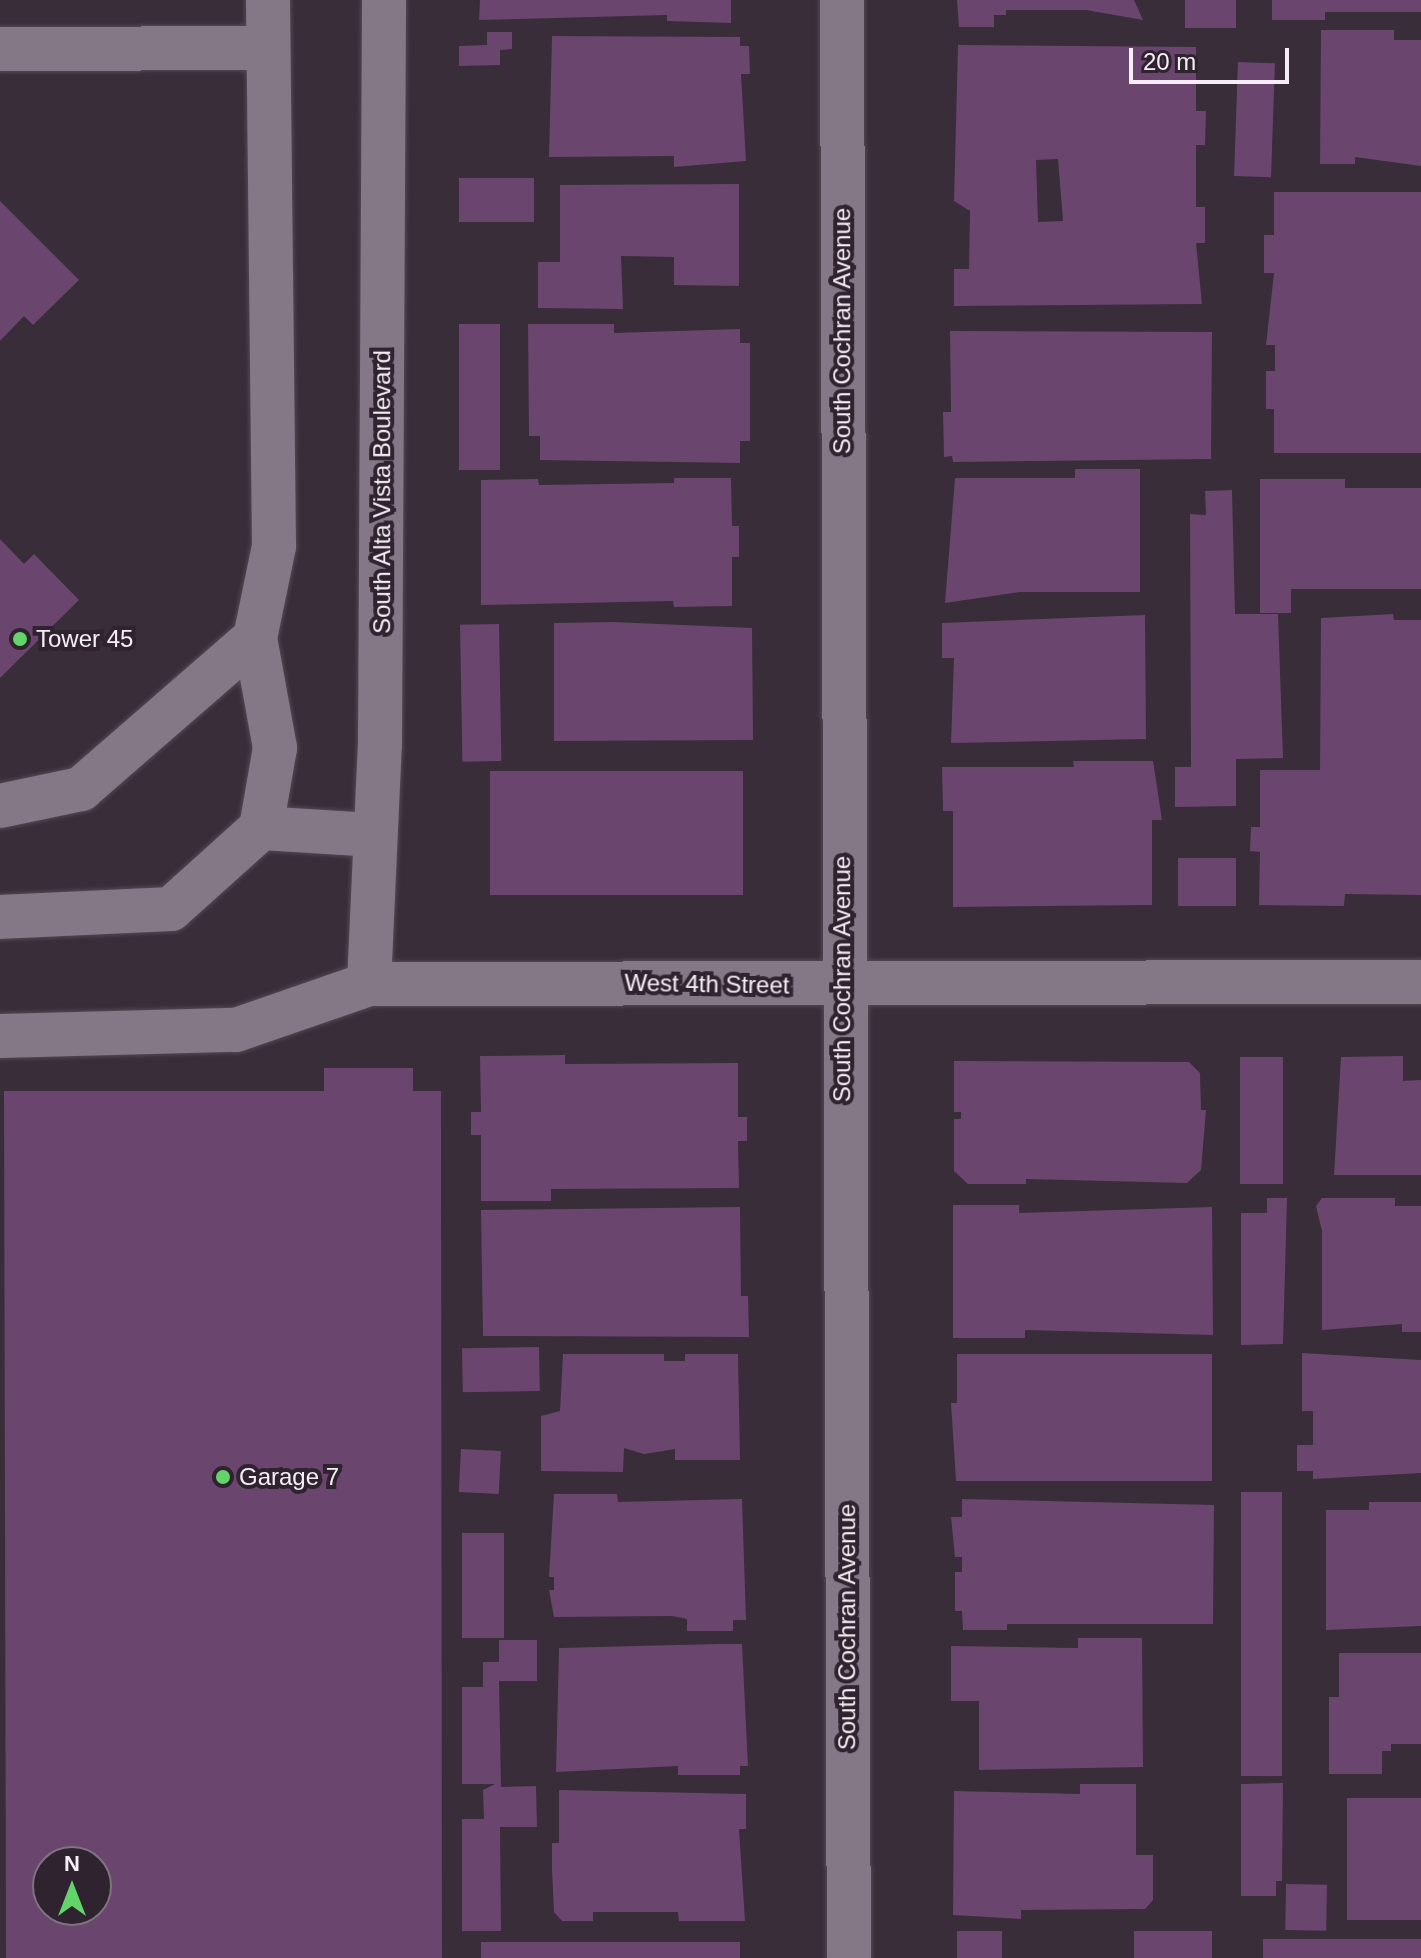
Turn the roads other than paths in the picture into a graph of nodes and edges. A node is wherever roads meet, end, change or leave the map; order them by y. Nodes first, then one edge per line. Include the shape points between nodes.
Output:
1 (268, 0) edge
2 (384, 0) edge
3 (842, 0) edge
4 (268, 48) junction
5 (0, 49) edge
6 (255, 638) junction
7 (0, 806) edge
8 (261, 828) junction
9 (373, 835) junction
10 (0, 917) edge
11 (1421, 982) edge
12 (369, 984) junction
13 (842, 986) junction
14 (0, 1036) edge
15 (849, 1958) edge

1 - 4 street
2 - 9 street, South Alta Vista Boulevard via 380,745
3 - 13 street, South Cochran Avenue
4 - 5 street
4 - 6 street via 274,546
6 - 7 street via 81,789
6 - 8 street via 275,748
8 - 9 street
8 - 10 street via 171,909
9 - 12 street, South Alta Vista Boulevard
11 - 13 street, West 4th Street
12 - 13 street, West 4th Street
12 - 14 street, West 4th Street via 236,1030
13 - 15 street, South Cochran Avenue

